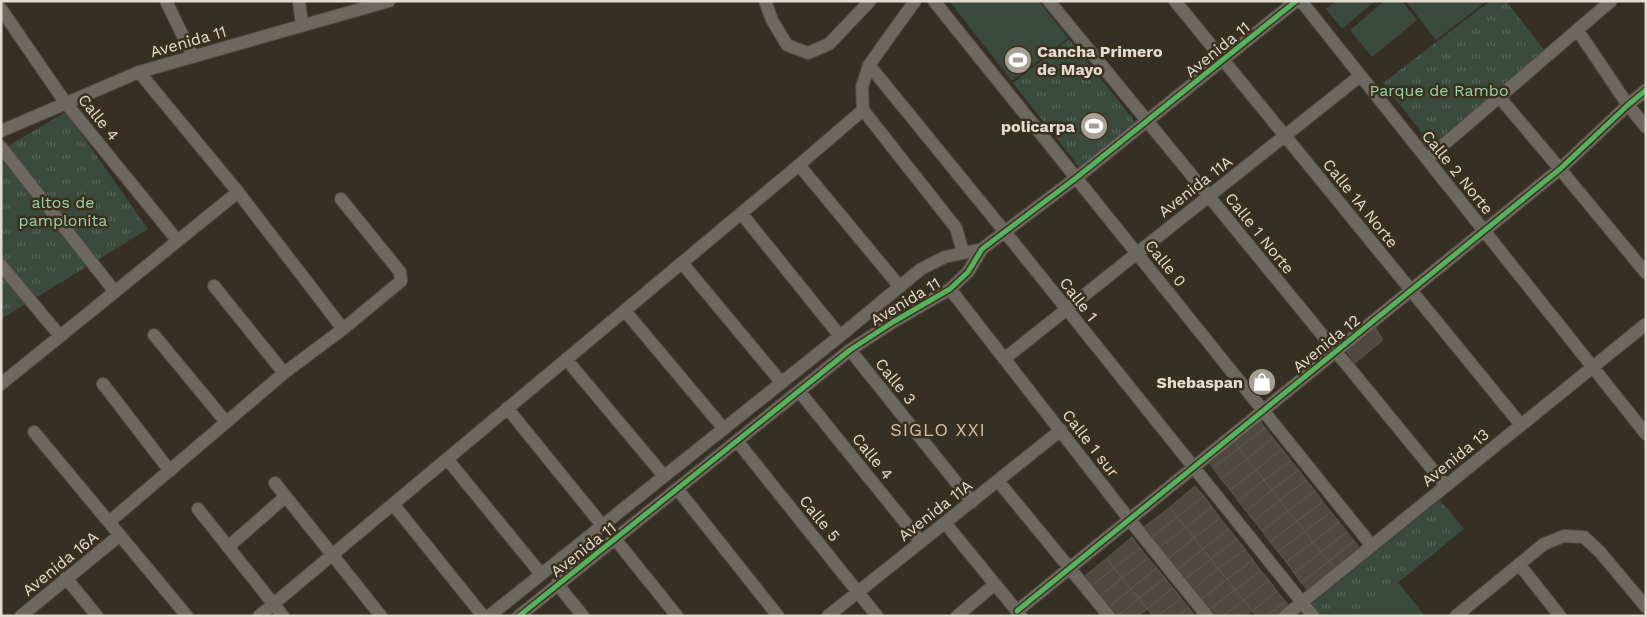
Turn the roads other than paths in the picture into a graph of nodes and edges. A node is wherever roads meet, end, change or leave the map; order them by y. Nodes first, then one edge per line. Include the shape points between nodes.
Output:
1 (166, 1) edge
2 (299, 1) edge
3 (389, 1) edge
4 (765, 1) edge
5 (870, 1) edge
6 (915, 1) edge
7 (934, 1) edge
8 (1049, 1) edge
9 (1175, 1) edge
10 (1296, 1) edge
11 (1301, 1) edge
12 (1611, 1) edge
13 (1, 9) edge
14 (302, 25) junction
15 (1578, 31) junction
16 (193, 57) junction
17 (1223, 60) junction
18 (869, 66) junction
19 (139, 72) junction
20 (1360, 76) junction
21 (1646, 90) edge
22 (1500, 98) junction
23 (66, 102) junction
24 (1628, 105) junction
25 (863, 110) junction
26 (1147, 121) junction
27 (1646, 127) edge
28 (1, 131) edge
29 (1284, 136) junction
30 (1, 147) edge
31 (1427, 160) junction
32 (799, 165) junction
33 (1560, 169) junction
34 (1076, 178) junction
35 (238, 192) junction
36 (1208, 196) junction
37 (341, 199) dead end
38 (741, 213) junction
39 (1484, 231) junction
40 (1005, 232) junction
41 (177, 240) junction
42 (982, 249) junction
43 (963, 252) junction
44 (1136, 253) junction
45 (682, 263) junction
46 (1, 265) edge
47 (1646, 273) edge
48 (214, 286) dead end
49 (900, 287) junction
50 (950, 289) junction
51 (1411, 290) junction
52 (115, 292) junction
53 (624, 310) junction
54 (1066, 310) junction
55 (1646, 324) edge
56 (343, 329) junction
57 (154, 335) dead end
58 (60, 336) junction
59 (840, 336) junction
60 (850, 350) junction
61 (1336, 352) junction
62 (1004, 358) junction
63 (566, 359) junction
64 (1593, 367) junction
65 (284, 373) junction
66 (781, 382) junction
67 (1, 384) edge
68 (103, 384) dead end
69 (799, 391) junction
70 (507, 408) junction
71 (1263, 411) junction
72 (226, 422) junction
73 (1522, 425) junction
74 (724, 428) junction
75 (1061, 430) junction
76 (34, 432) dead end
77 (1646, 434) edge
78 (737, 441) junction
79 (447, 459) junction
80 (1193, 468) junction
81 (170, 470) junction
82 (664, 476) junction
83 (998, 481) junction
84 (275, 483) dead end
85 (1446, 486) junction
86 (678, 490) junction
87 (285, 497) junction
88 (972, 502) junction
89 (393, 504) junction
90 (198, 509) dead end
91 (1129, 520) junction
92 (109, 522) junction
93 (945, 523) junction
94 (602, 525) junction
95 (120, 535) junction
96 (615, 539) junction
97 (921, 542) junction
98 (1372, 546) junction
99 (228, 547) junction
100 (331, 556) junction
101 (1519, 564) junction
102 (1069, 568) junction
103 (541, 574) junction
104 (66, 578) junction
105 (558, 584) junction
106 (995, 584) junction
107 (858, 592) junction
108 (1302, 602) junction
109 (273, 604) junction
110 (1646, 607) edge
111 (1019, 613) edge
112 (21, 616) edge
113 (97, 616) edge
114 (187, 616) edge
115 (259, 616) edge
116 (283, 616) edge
117 (381, 616) edge
118 (483, 616) edge
119 (489, 616) edge
120 (519, 616) edge
121 (583, 616) edge
122 (677, 616) edge
123 (778, 616) edge
124 (828, 616) edge
125 (877, 616) edge
126 (957, 616) edge
127 (1109, 616) edge
128 (1206, 616) edge
129 (1285, 616) edge
130 (1313, 616) edge
131 (1456, 616) edge
132 (1560, 616) edge

1 - 16 street
2 - 14 street
3 - 14 street, Avenida 11
4 - 5 street via 787,44 808,53 829,44
6 - 18 street
7 - 34 street, Calle 0
8 - 26 street, Calle 1 Norte
9 - 17 street, Calle 1A Norte
10 - 17 street, Avenida 11
11 - 20 street, Calle 2 Norte
12 - 15 street
13 - 23 street, Calle 4
14 - 16 street, Avenida 11
15 - 22 street
15 - 24 street
16 - 19 street, Avenida 11
17 - 26 street, Avenida 11
17 - 29 street, Calle 1A Norte
18 - 25 street via 862,87
18 - 40 street, Calle 1
19 - 23 street, Avenida 11
19 - 35 street
20 - 29 street, Avenida 11A
20 - 31 street, Calle 2 Norte
21 - 24 street, Avenida 12
22 - 31 street
22 - 33 street
23 - 28 street, Avenida 11
23 - 41 street, Calle 4
24 - 27 street
24 - 33 street, Avenida 12
25 - 32 street
25 - 43 street via 956,228
26 - 34 street, Avenida 11
26 - 36 street, Calle 1 Norte
29 - 36 street, Avenida 11A
29 - 51 street, Calle 1A Norte
30 - 52 street
31 - 39 street, Calle 2 Norte
32 - 38 street
32 - 49 street
33 - 39 street, Avenida 12
33 - 47 street
34 - 40 street, Avenida 11
34 - 44 street, Calle 0
35 - 41 street
35 - 56 street
36 - 44 street, Avenida 11A
36 - 61 street, Calle 1 Norte
37 - 56 street via 400,272 401,281
38 - 45 street
38 - 59 street
39 - 51 street, Avenida 12
39 - 64 street, Calle 2 Norte
40 - 42 street, Avenida 11
40 - 54 street, Calle 1
41 - 52 street
42 - 43 street, Avenida 11
42 - 50 street, Avenida 11 via 968,272
43 - 49 street, Avenida 11 via 921,269
44 - 54 street, Avenida 11A
44 - 71 street, Calle 0
45 - 53 street
45 - 66 street
46 - 58 street
48 - 65 street
49 - 59 street, Avenida 11
50 - 60 street, Avenida 11
50 - 62 street, Calle 1 sur
51 - 61 street, Avenida 12
51 - 73 street, Calle 1A Norte
52 - 58 street
53 - 63 street
53 - 74 street
54 - 62 street, Avenida 11A
54 - 80 street, Calle 1
55 - 64 street, Avenida 13
56 - 65 street
57 - 72 street
58 - 67 street
59 - 66 street, Avenida 11
60 - 69 street, Avenida 11
60 - 88 street, Calle 3
61 - 71 street, Avenida 12
61 - 85 street, Calle 1 Norte
62 - 75 street, Calle 1 sur
63 - 70 street
63 - 82 street
64 - 73 street, Avenida 13
64 - 77 street, Calle 2 Norte
65 - 72 street
66 - 74 street, Avenida 11
68 - 81 street
69 - 78 street, Avenida 11
69 - 97 street, Calle 4
70 - 79 street
70 - 94 street
71 - 80 street, Avenida 12
71 - 98 street, Calle 0
72 - 81 street
73 - 85 street, Avenida 13
74 - 82 street, Avenida 11
75 - 83 street, Avenida 11A
75 - 91 street, Calle 1 sur
76 - 92 street
78 - 86 street, Avenida 11
78 - 107 street, Calle 5
79 - 89 street
79 - 103 street
80 - 91 street, Avenida 12
80 - 108 street, Calle 1
81 - 92 street
82 - 94 street, Avenida 11
83 - 88 street, Avenida 11A
83 - 102 street
84 - 87 street
85 - 98 street, Avenida 13
86 - 96 street, Avenida 11
86 - 123 street
87 - 99 street
87 - 100 street
88 - 93 street, Avenida 11A
89 - 100 street
89 - 118 street
90 - 99 street
91 - 102 street, Avenida 12
91 - 128 street, Calle 1 sur
92 - 95 street
93 - 97 street, Avenida 11A
93 - 106 street
94 - 103 street, Avenida 11
95 - 104 street, Avenida 16A
95 - 114 street
96 - 105 street, Avenida 11
96 - 122 street
97 - 107 street, Avenida 11A
98 - 108 street, Avenida 13
99 - 109 street
100 - 109 street
100 - 117 street
101 - 110 street via 1557,538 1584,537
101 - 131 street
101 - 132 street
102 - 111 street, Avenida 12
102 - 127 street
103 - 119 street, Avenida 11
104 - 112 street, Avenida 16A
104 - 113 street
105 - 120 street, Avenida 11
105 - 121 street
106 - 111 street
106 - 126 street
107 - 124 street, Avenida 11A
107 - 125 street, Calle 5
108 - 129 street, Avenida 13
108 - 130 street, Calle 1
109 - 115 street
109 - 116 street

